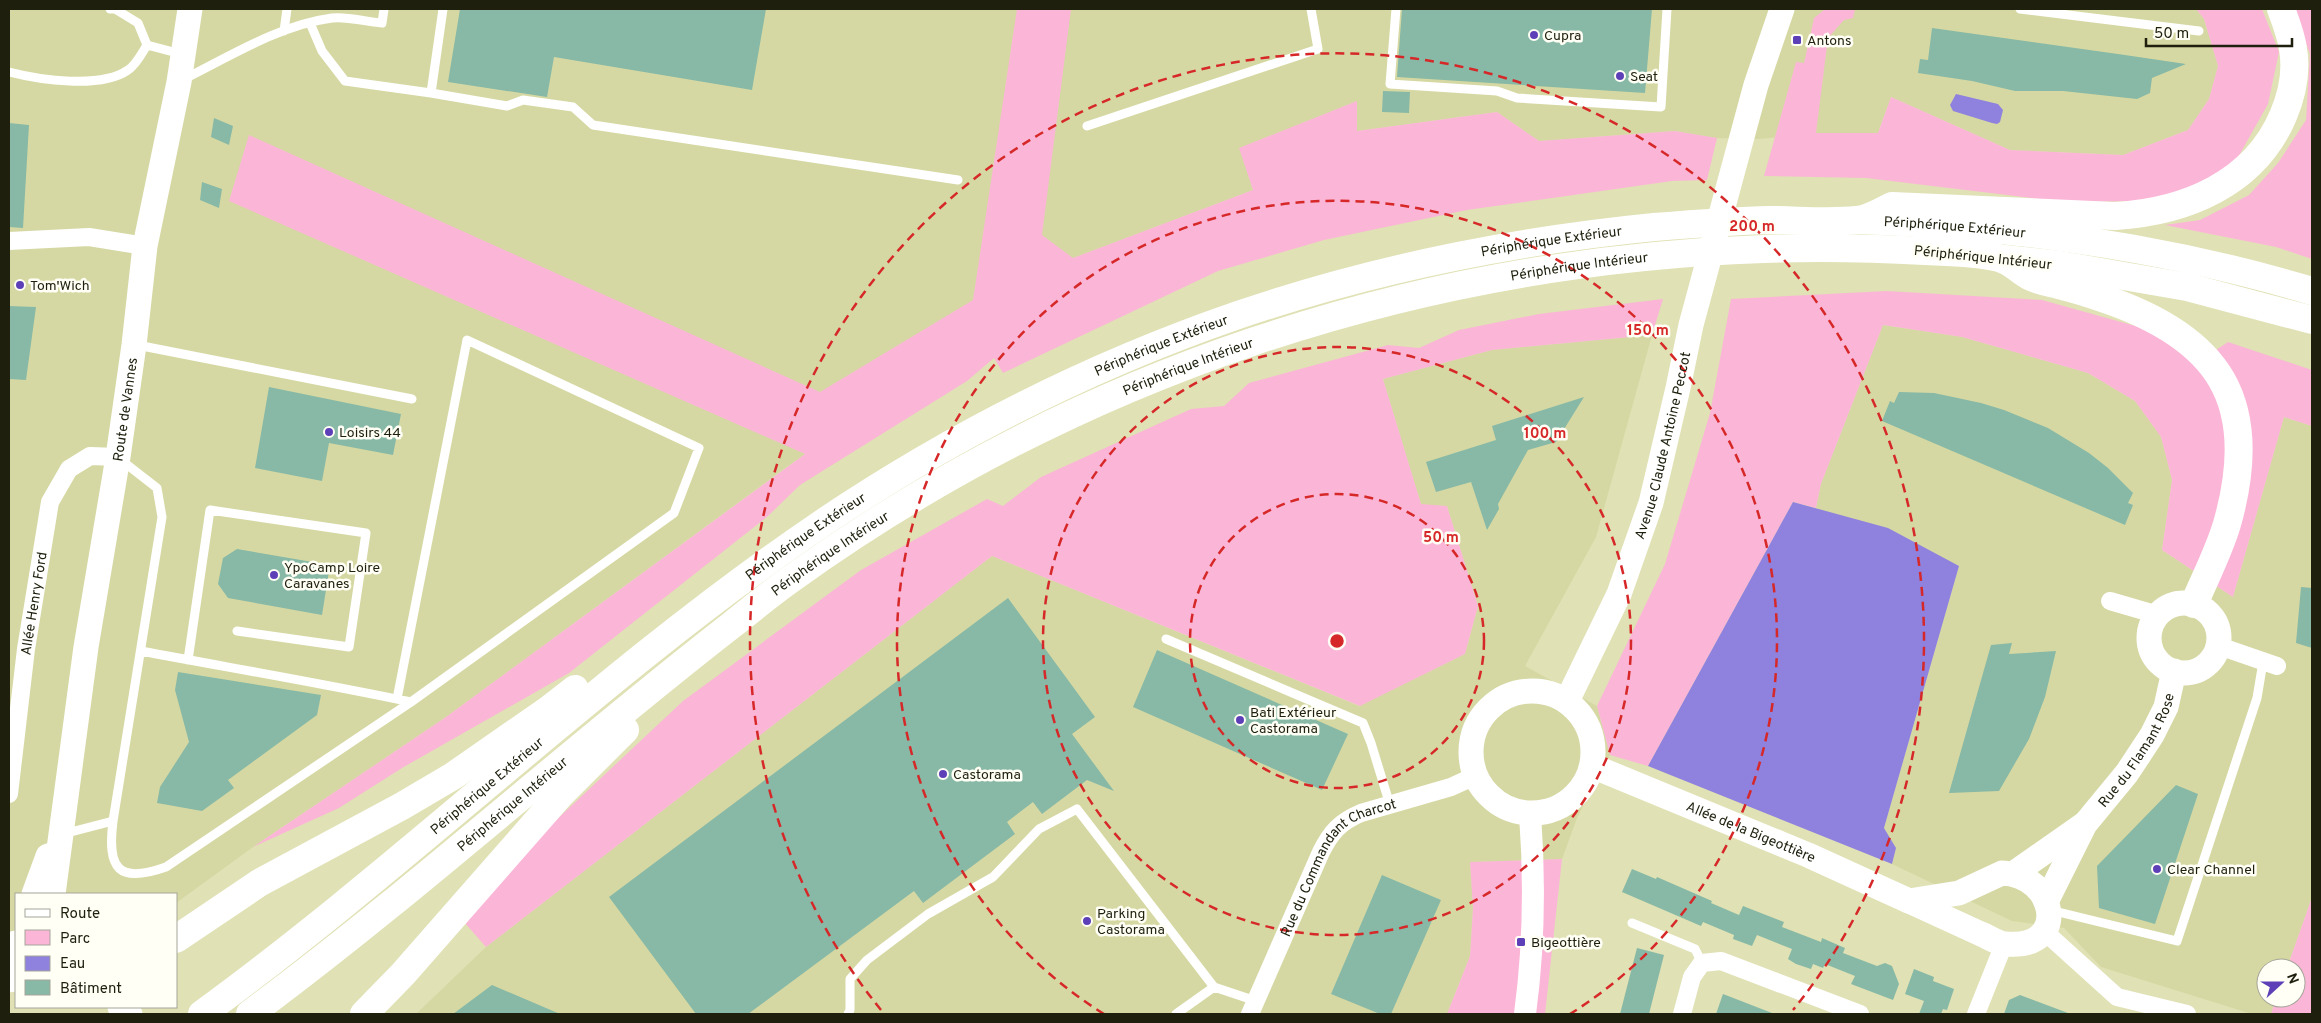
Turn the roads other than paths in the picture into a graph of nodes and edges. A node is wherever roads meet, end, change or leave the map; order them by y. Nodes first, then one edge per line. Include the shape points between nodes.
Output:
1 (110, 9) edge
2 (190, 9) edge
3 (287, 9) edge
4 (384, 9) edge
5 (443, 9) edge
6 (1311, 9) edge
7 (1396, 9) edge
8 (1666, 9) edge
9 (1782, 9) edge
10 (2020, 9) edge
11 (2281, 9) edge
12 (310, 23) junction
13 (284, 31) junction
14 (2199, 31) dead end
15 (147, 46) junction
16 (183, 54) junction
17 (9, 72) edge
18 (179, 82) junction
19 (431, 93) junction
20 (1087, 126) dead end
21 (958, 180) dead end
22 (1861, 220) junction
23 (9, 241) edge
24 (145, 246) junction
25 (2005, 259) junction
26 (2312, 291) edge
27 (2312, 320) edge
28 (134, 345) junction
29 (412, 399) dead end
30 (118, 457) junction
31 (2110, 601) dead end
32 (2194, 604) junction
33 (2158, 615) junction
34 (731, 626) junction
35 (676, 630) junction
36 (237, 631) dead end
37 (1166, 638) dead end
38 (2218, 646) junction
39 (141, 651) junction
40 (188, 660) junction
41 (2270, 664) joint
42 (2174, 672) junction
43 (397, 699) junction
44 (1567, 701) junction
45 (411, 702) junction
46 (1592, 766) junction
47 (1475, 776) junction
48 (9, 794) edge
49 (1390, 805) junction
50 (1530, 814) junction
51 (113, 821) junction
52 (62, 823) junction
53 (2085, 824) junction
54 (2013, 874) junction
55 (34, 893) edge
56 (53, 893) edge
57 (1908, 901) junction
58 (2046, 915) junction
59 (1632, 922) dead end
60 (178, 938) edge
61 (2004, 944) junction
62 (15, 945) edge
63 (9, 959) edge
64 (1702, 963) junction
65 (1214, 987) junction
66 (1187, 1006) junction
67 (1253, 1008) edge
68 (850, 1013) edge
69 (202, 1014) edge
70 (250, 1014) edge
71 (364, 1014) edge
72 (1176, 1014) edge
73 (1194, 1014) edge
74 (1525, 1014) edge
75 (1682, 1014) edge
76 (1860, 1014) edge
77 (1976, 1014) edge
78 (2187, 1014) edge

1 - 15 lane via 138,23
2 - 16 main road, Route de Vannes
3 - 13 lane
4 - 12 lane via 382,23 334,18
5 - 19 lane
6 - 20 lane via 1318,50
7 - 8 lane via 1390,84 1497,91 1517,98 1661,107
9 - 44 main road, Avenue Claude Antoine Peccot via 1756,85 1690,325 1651,503 1619,594
10 - 14 lane
11 - 22 highway via 2289,31 2294,69 2291,92 2282,118 2267,145 2228,184 2181,205 2138,215 2060,215 1892,206
12 - 13 lane
12 - 19 lane via 322,51 345,81
13 - 18 lane
15 - 16 lane
15 - 17 lane via 129,70 108,80 76,80
16 - 18 main road, Route de Vannes
18 - 24 main road, Route de Vannes
19 - 21 lane via 507,106 522,100 573,107 593,125
22 - 26 highway, Périphérique Extérieur via 1953,225 2065,238 2194,261
22 - 35 highway, Périphérique Extérieur via 1695,223 1525,244 1426,262 1235,316 1057,390 927,458 823,523
23 - 24 street via 89,237
24 - 28 main road, Route de Vannes
25 - 27 highway, Périphérique Intérieur via 2187,287
25 - 32 highway via 2033,279 2083,292 2155,318 2190,343 2219,372 2233,401 2241,456 2226,525
25 - 34 highway, Périphérique Intérieur via 1944,252 1842,248 1679,253 1477,281 1318,320 1196,361 1086,407 1010,444 866,527 788,580
28 - 29 lane
28 - 30 main road, Route de Vannes
30 - 39 lane via 157,488 162,517
30 - 48 street, Allée Henry Ford via 90,456 68,469 50,502 26,649
30 - 52 main road, Route de Vannes via 86,647
31 - 33 street
32 - 33 main road via 2174,604
32 - 38 main road via 2204,609 2214,621 2219,636
33 - 42 main road via 2149,636 2151,648 2156,658
34 - 70 highway, Périphérique Intérieur via 668,674 354,934
34 - 71 highway via 716,656 633,723 560,795 404,974
35 - 60 highway via 636,641 548,710 453,776 267,878
35 - 69 highway, Périphérique Extérieur via 346,904
36 - 40 lane via 349,647 366,533 210,510
37 - 49 lane via 1363,722
38 - 41 street
38 - 42 main road via 2214,657 2197,671
39 - 40 lane
39 - 51 lane
40 - 43 lane
41 - 58 lane via 2177,941
42 - 53 main road, Rue du Flamant Rose via 2166,707 2152,735 2127,773
43 - 45 lane
43 - 45 lane via 467,340 699,448 674,513
44 - 46 main road via 1590,730 1594,748
44 - 47 main road via 1547,691 1524,690 1502,697 1484,711 1473,731 1470,754
45 - 51 lane via 166,867 135,875 118,868 110,844
46 - 50 main road via 1584,786 1569,801 1551,811
46 - 57 main road, Allée de la Bigeottière
47 - 49 street, Rue du Commandant Charcot via 1451,787
47 - 50 main road via 1497,803 1512,811
49 - 67 street, Rue du Commandant Charcot via 1349,818 1334,829
50 - 74 street via 1534,895
51 - 52 lane
52 - 55 main road
52 - 56 main road
53 - 54 main road, Rue du Flamant Rose
53 - 58 main road, Rue du Flamant Rose
54 - 57 main road via 2002,873 1959,893
54 - 58 main road via 2028,880 2038,889
57 - 61 main road, Allée de la Bigeottière
58 - 61 main road via 2028,943
58 - 78 street via 2117,997
59 - 64 lane via 1695,949
61 - 77 street
62 - 63 main road
64 - 75 street via 1692,977
64 - 76 street via 1721,961
65 - 66 lane
65 - 67 lane
65 - 68 lane via 1077,809 1039,829 993,877 928,914 867,960 850,979
66 - 72 lane
66 - 73 lane

